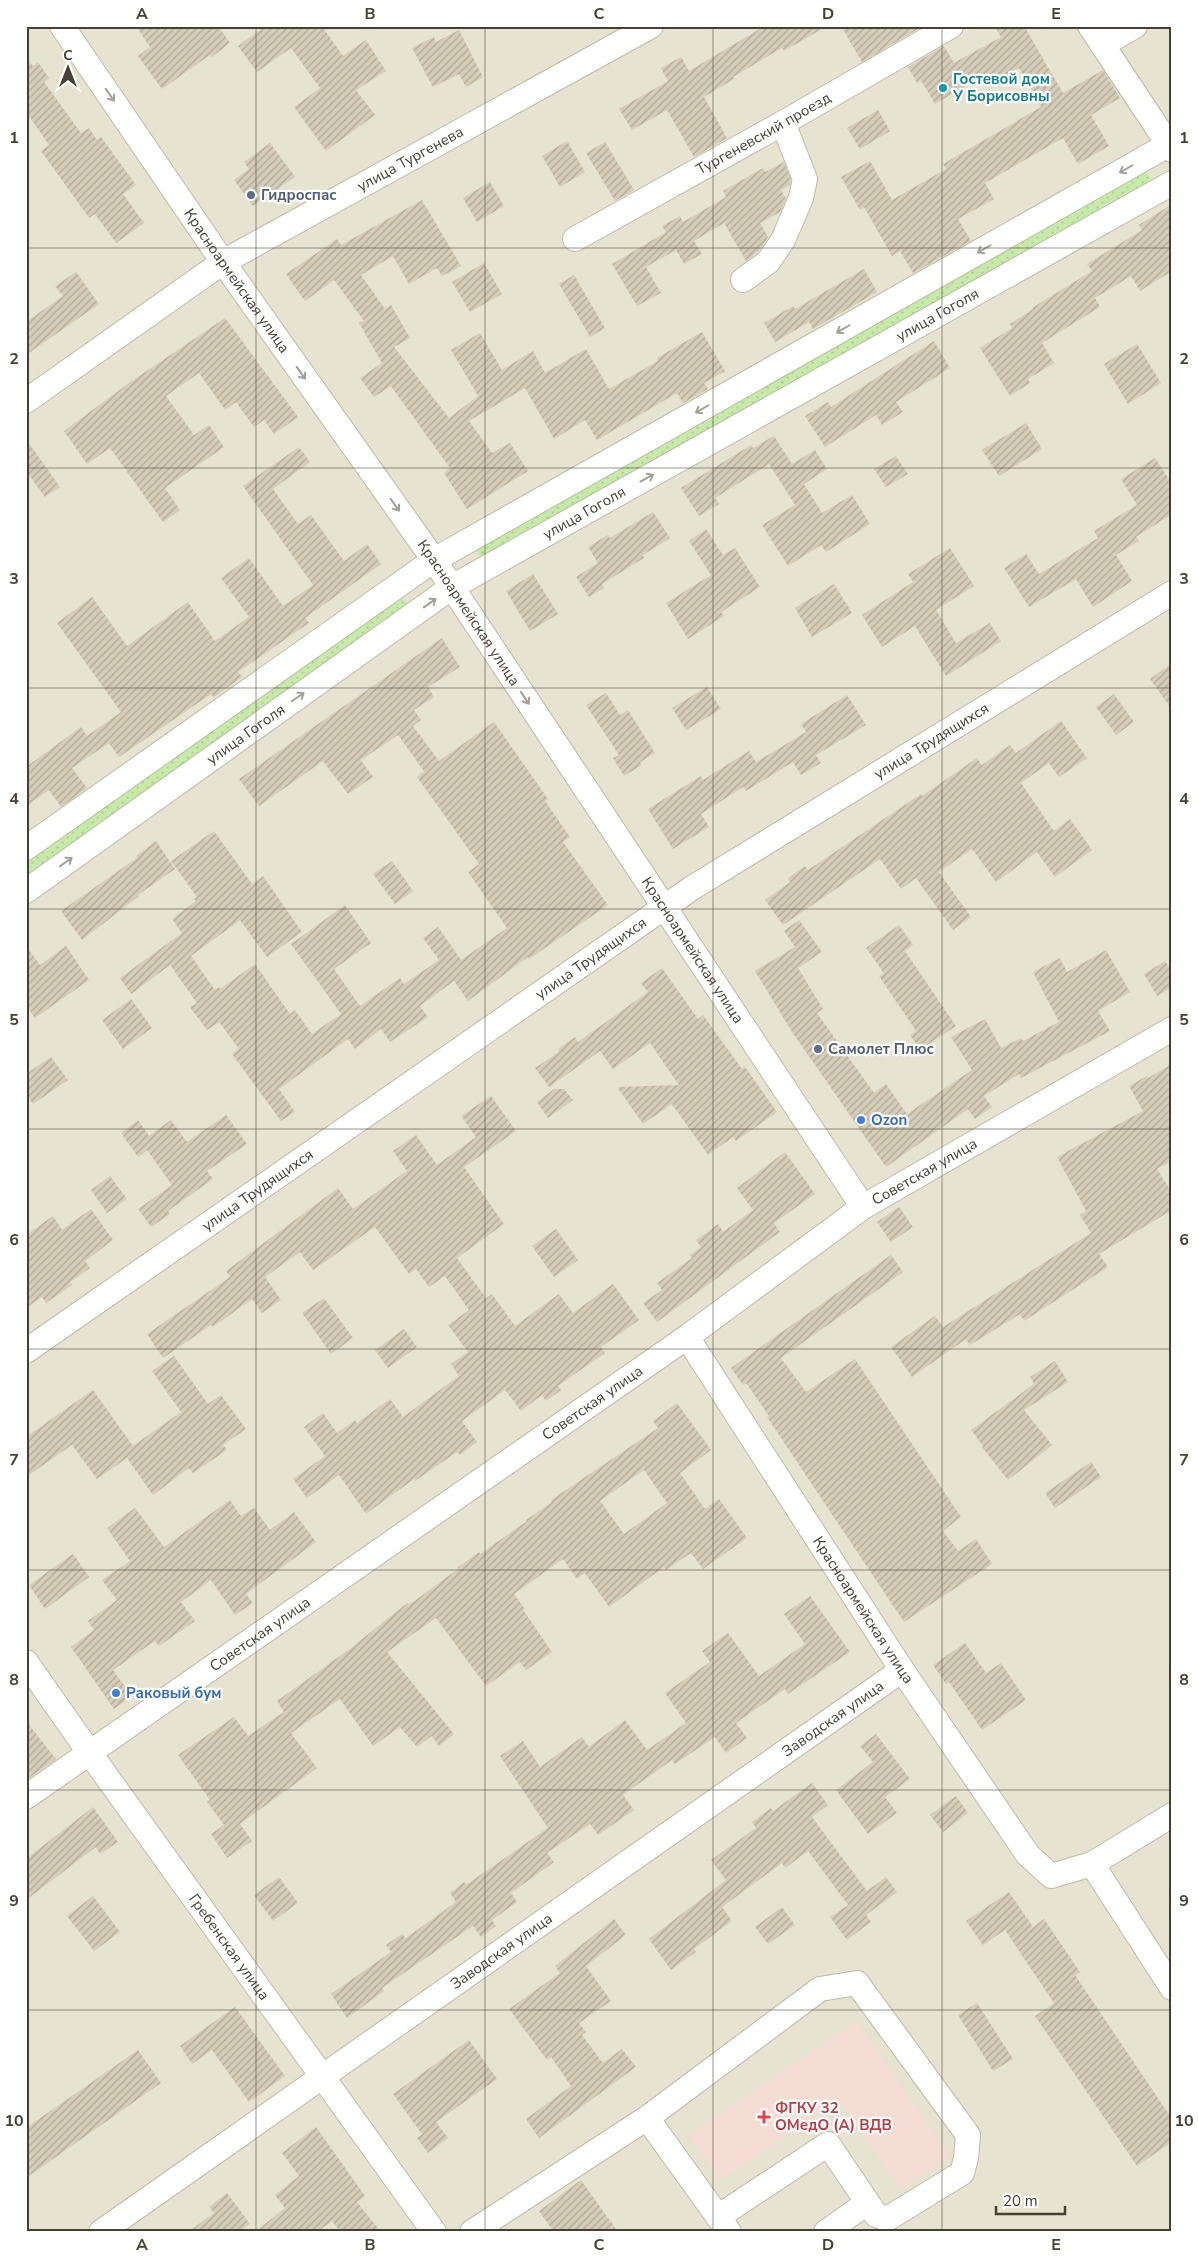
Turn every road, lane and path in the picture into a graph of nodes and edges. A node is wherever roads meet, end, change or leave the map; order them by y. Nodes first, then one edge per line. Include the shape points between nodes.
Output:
1 (62, 26) edge
2 (651, 26) edge
3 (950, 26) edge
4 (1135, 26) edge
5 (1096, 35) edge
6 (783, 123) junction
7 (1170, 148) edge
8 (1172, 183) edge
9 (576, 239) dead end
10 (223, 262) junction
11 (743, 280) dead end
12 (26, 401) edge
13 (434, 560) junction
14 (452, 588) junction
15 (1172, 593) edge
16 (26, 848) edge
17 (26, 890) edge
18 (664, 907) junction
19 (1172, 1029) edge
20 (864, 1207) junction
21 (687, 1337) junction
22 (26, 1351) edge
23 (26, 1662) edge
24 (902, 1670) junction
25 (89, 1752) junction
26 (26, 1797) edge
27 (1172, 1815) edge
28 (1092, 1864) junction
29 (1172, 1988) edge
30 (323, 2077) junction
31 (647, 2118) junction
32 (867, 2202) junction
33 (724, 2224) edge
34 (101, 2232) edge
35 (434, 2232) edge
36 (472, 2232) edge
37 (826, 2232) edge

1 -> 10 street, Красноармейская улица
2 - 10 street, улица Тургенева
3 - 6 street, Тургеневский проезд
4 - 5 street
5 - 7 street
6 - 9 street, Тургеневский проезд
6 - 11 street via 805,178 801,198 783,240 768,262
7 -> 13 street
14 -> 8 street, улица Гоголя
10 - 12 street, улица Тургенева
10 -> 13 street, Красноармейская улица
13 - 14 street, Красноармейская улица
13 - 16 street
17 -> 14 street, улица Гоголя
14 -> 18 street, Красноармейская улица
15 - 18 street, улица Трудящихся
18 - 20 street, Красноармейская улица
18 - 22 street, улица Трудящихся
19 - 20 street, Советская улица
20 - 21 street, Советская улица
21 - 24 street, Красноармейская улица
21 - 25 street, Советская улица
23 - 25 street, Гребенская улица
24 - 28 street, Красноармейская улица via 1028,1855 1050,1876
24 - 30 street, Заводская улица
25 - 26 street, Советская улица
25 - 30 street, Гребенская улица
27 - 28 street
28 - 29 street
30 - 34 street, Заводская улица
30 - 35 street, Гребенская улица
31 - 32 street via 820,1988 857,1983 968,2135 962,2173 887,2218 876,2216
31 - 33 street
31 - 36 street
32 - 33 street via 828,2144
32 - 37 street

